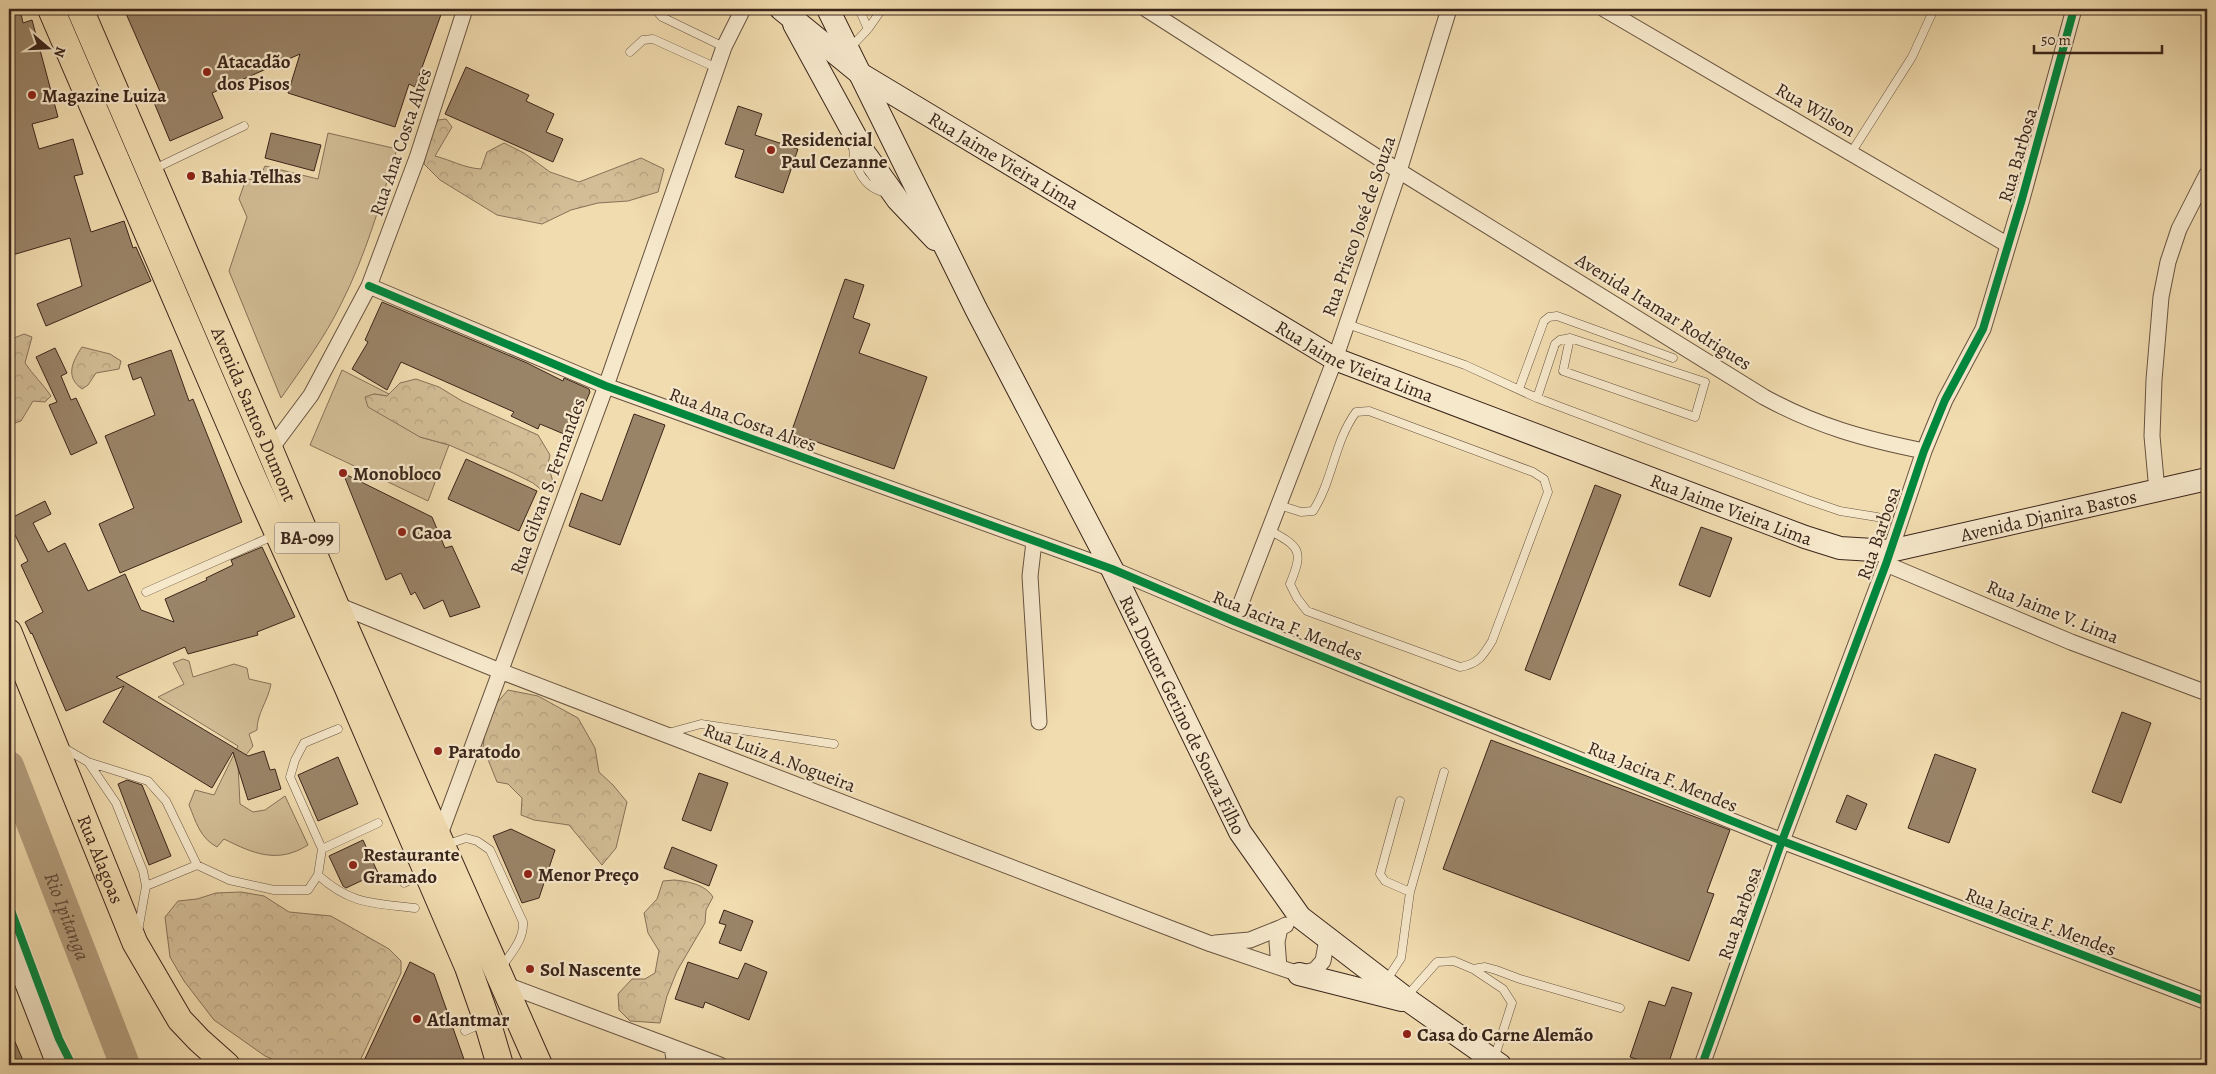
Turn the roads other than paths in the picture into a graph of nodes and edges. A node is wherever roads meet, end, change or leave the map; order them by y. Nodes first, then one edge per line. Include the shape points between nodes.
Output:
1 (51, 9) edge
2 (80, 9) edge
3 (465, 9) edge
4 (656, 9) edge
5 (743, 9) edge
6 (828, 9) edge
7 (858, 9) edge
8 (882, 9) edge
9 (1146, 9) edge
10 (1449, 9) edge
11 (1604, 9) edge
12 (1934, 9) edge
13 (2074, 9) edge
14 (786, 13) edge
15 (868, 29) junction
16 (724, 47) junction
17 (849, 49) junction
18 (630, 52) dead end
19 (717, 68) junction
20 (862, 75) junction
21 (244, 126) dead end
22 (1851, 153) junction
23 (150, 171) junction
24 (1399, 171) junction
25 (2207, 174) edge
26 (2008, 245) junction
27 (951, 256) junction
28 (369, 286) junction
29 (1347, 324) junction
30 (1570, 338) junction
31 (1673, 358) dead end
32 (1335, 359) junction
33 (606, 386) junction
34 (1518, 390) junction
35 (1537, 398) junction
36 (270, 450) junction
37 (1924, 451) junction
38 (2207, 479) edge
39 (2157, 491) junction
40 (1278, 505) junction
41 (1876, 517) dead end
42 (1269, 530) junction
43 (279, 534) junction
44 (1034, 542) junction
45 (1888, 557) junction
46 (1112, 569) junction
47 (146, 592) dead end
48 (334, 604) junction
49 (1234, 621) junction
50 (9, 632) edge
51 (500, 671) junction
52 (2207, 693) edge
53 (1039, 722) dead end
54 (338, 730) dead end
55 (664, 734) junction
56 (54, 742) junction
57 (834, 744) dead end
58 (88, 762) junction
59 (1444, 772) dead end
60 (1400, 801) dead end
61 (378, 823) dead end
62 (1782, 841) junction
63 (441, 842) junction
64 (322, 849) junction
65 (197, 866) junction
66 (318, 875) junction
67 (146, 886) junction
68 (1410, 892) junction
69 (415, 908) dead end
70 (1300, 917) junction
71 (1280, 928) junction
72 (9, 939) edge
73 (1328, 939) junction
74 (135, 942) junction
75 (1211, 944) junction
76 (1474, 969) junction
77 (1289, 971) junction
78 (501, 978) junction
79 (1385, 983) junction
80 (1409, 1000) junction
81 (2207, 1002) edge
82 (1620, 1008) dead end
83 (672, 1047) junction
84 (1497, 1063) edge
85 (58, 1065) edge
86 (227, 1065) edge
87 (500, 1065) edge
88 (539, 1065) edge
89 (676, 1065) edge
90 (720, 1065) edge
91 (1702, 1065) edge

1 - 43 highway, Avenida Santos Dumont / BA-099
2 - 23 highway, Avenida Santos Dumont / BA-099
3 - 28 street, Rua Ana Costa Alves via 418,158
4 - 16 lane via 662,17
5 - 16 street, Rua Gilvan S. Fernandes
6 - 17 main road, Rua Doutor Gerino de Souza Filho
7 - 15 lane
8 - 15 lane
9 - 24 street, Avenida Itamar Rodrigues
10 - 24 street, Rua Prisco José de Souza
11 - 22 street, Rua Wilson
12 - 22 lane via 1912,57
13 - 26 street, Rua Barbosa
14 - 20 main road, Rua Jaime Vieira Lima
14 - 27 main road, Rua Doutor Gerino de Souza Filho via 856,138 895,194
15 - 17 lane
16 - 19 street, Rua Gilvan S. Fernandes
17 - 20 main road, Rua Doutor Gerino de Souza Filho
18 - 19 lane via 642,40 653,39
19 - 33 street, Rua Gilvan S. Fernandes
20 - 27 main road, Rua Doutor Gerino de Souza Filho
20 - 32 main road, Rua Jaime Vieira Lima
21 - 23 lane
22 - 26 street, Rua Wilson
23 - 36 highway, Avenida Santos Dumont / BA-099
24 - 29 street, Rua Prisco José de Souza
24 - 37 street, Avenida Itamar Rodrigues via 1764,397 1833,429
25 - 39 street via 2179,229 2161,297 2152,436
26 - 37 street, Rua Barbosa via 1983,329 1945,400
27 - 46 main road, Rua Doutor Gerino de Souza Filho
28 - 33 street, Rua Ana Costa Alves
28 - 36 street, Rua Ana Costa Alves via 311,395
29 - 32 street, Rua Prisco José de Souza
29 - 34 lane via 1465,365
30 - 30 lane via 1563,372 1695,417 1705,382
30 - 35 lane via 1555,344
31 - 34 lane via 1557,316 1549,317 1544,321
32 - 40 street, Rua Prisco José de Souza
32 - 45 main road, Rua Jaime Vieira Lima via 1806,537 1840,548
33 - 44 street, Rua Ana Costa Alves
33 - 51 street, Rua Gilvan S. Fernandes
34 - 35 lane
35 - 41 lane via 1832,509
36 - 48 highway, Avenida Santos Dumont / BA-099
37 - 45 street, Rua Barbosa
38 - 39 main road, Avenida Djanira Bastos
39 - 45 main road, Avenida Djanira Bastos
40 - 42 street, Rua Prisco José de Souza
40 - 42 lane via 1300,512 1313,511 1320,500 1345,427 1356,412 1369,411 1533,472 1544,479 1548,492 1492,641 1481,659 1460,667 1307,611 1290,584 1298,562 1296,549 1287,539
42 - 49 street, Rua Prisco José de Souza
43 - 47 lane
43 - 87 highway, Avenida Santos Dumont / BA-099 via 415,877 468,966 476,1026
44 - 46 street, Rua Ana Costa Alves
44 - 53 street via 1030,585
45 - 52 street, Rua Jaime V. Lima via 2071,642
45 - 62 street, Rua Barbosa
46 - 49 street, Rua Jacira F. Mendes
46 - 70 main road, Rua Doutor Gerino de Souza Filho via 1240,832
48 - 51 street, Rua Luiz A.Nogueira
48 - 63 highway, Avenida Santos Dumont / BA-099
49 - 62 street, Rua Jacira F. Mendes
50 - 56 main road, Rua Alagoas
51 - 55 street, Rua Luiz A.Nogueira
51 - 63 street, Rua Gilvan S. Fernandes
54 - 64 lane via 304,743 290,777
55 - 57 lane via 701,724
55 - 75 street, Rua Luiz A.Nogueira
56 - 58 lane
56 - 74 main road, Rua Alagoas
58 - 65 lane via 148,781 166,801
58 - 67 lane via 116,803
59 - 68 lane
60 - 68 lane via 1380,874 1385,881
61 - 64 lane
62 - 81 street, Rua Jacira F. Mendes
62 - 91 street, Rua Barbosa
63 - 78 highway, Avenida Santos Dumont / BA-099
63 - 78 lane via 466,838 477,840 490,850 523,922 520,940
64 - 66 lane
65 - 66 lane via 229,880 274,890 308,890
65 - 67 lane
66 - 69 lane via 333,889 358,901
67 - 74 lane
68 - 79 lane via 1401,958
70 - 71 street, Rua Luiz A.Nogueira
70 - 73 main road, Rua Doutor Gerino de Souza Filho
71 - 75 street, Rua Luiz A.Nogueira via 1250,940
71 - 77 street via 1278,942
72 - 85 main road
73 - 77 street via 1323,961 1315,970
73 - 79 main road, Rua Doutor Gerino de Souza Filho
74 - 86 main road, Rua Alagoas via 180,1020
75 - 77 street, Rua Luiz A.Nogueira
76 - 80 lane via 1454,961 1437,962
76 - 82 lane via 1485,967
76 - 84 lane via 1503,989 1512,1004
77 - 80 main road
78 - 83 street
78 - 88 highway, Avenida Santos Dumont / BA-099
79 - 80 main road, Rua Doutor Gerino de Souza Filho
80 - 84 main road, Rua Doutor Gerino de Souza Filho
83 - 89 street
83 - 90 street

